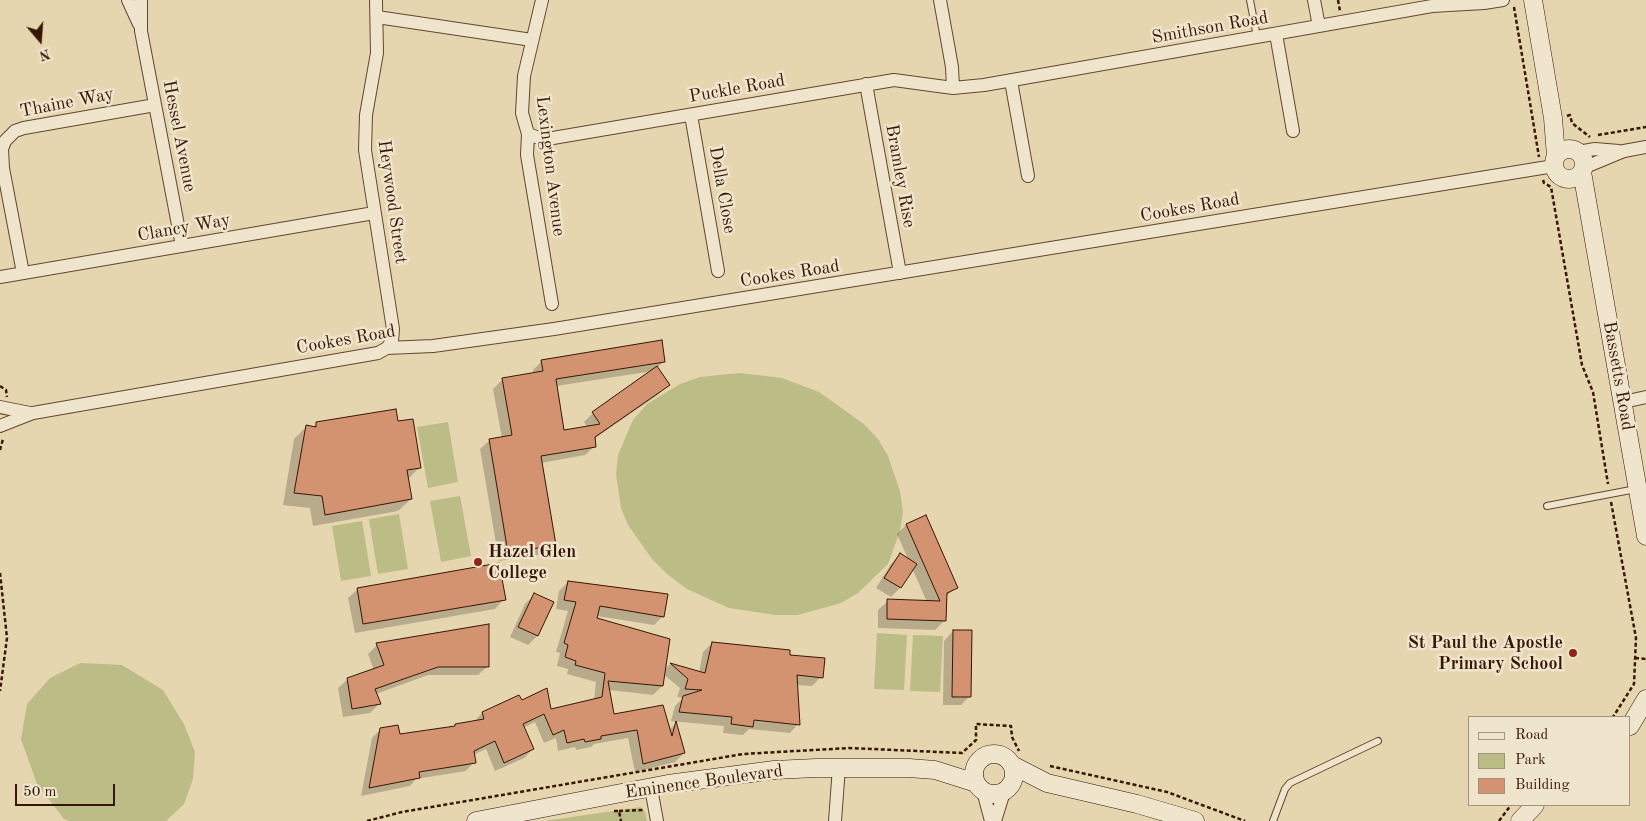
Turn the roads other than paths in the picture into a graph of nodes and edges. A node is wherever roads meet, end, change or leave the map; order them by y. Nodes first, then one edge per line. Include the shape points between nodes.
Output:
1 (128, 0) edge
2 (141, 0) edge
3 (376, 0) edge
4 (940, 0) edge
5 (1250, 0) edge
6 (1314, 0) edge
7 (1503, 0) edge
8 (1533, 0) edge
9 (543, 1) edge
10 (377, 18) junction
11 (1318, 26) junction
12 (142, 31) junction
13 (1276, 34) junction
14 (1257, 37) junction
15 (532, 40) junction
16 (1011, 81) junction
17 (866, 84) junction
18 (953, 88) junction
19 (155, 105) junction
20 (691, 115) junction
21 (1293, 131) dead end
22 (528, 134) junction
23 (1646, 148) edge
24 (1567, 163) junction
25 (1028, 176) dead end
26 (374, 213) junction
27 (182, 246) junction
28 (718, 271) dead end
29 (23, 273) junction
30 (900, 273) junction
31 (0, 277) edge
32 (552, 304) dead end
33 (387, 348) junction
34 (1646, 398) edge
35 (3, 402) edge
36 (1623, 402) junction
37 (33, 413) junction
38 (0, 426) edge
39 (1638, 489) junction
40 (1547, 506) dead end
41 (1646, 536) edge
42 (1646, 699) edge
43 (1631, 724) edge
44 (1378, 741) dead end
45 (1016, 759) junction
46 (979, 761) junction
47 (838, 767) junction
48 (935, 770) junction
49 (1047, 784) junction
50 (980, 787) junction
51 (651, 788) junction
52 (1007, 789) junction
53 (1533, 806) edge
54 (656, 815) edge
55 (476, 821) edge
56 (835, 821) edge
57 (991, 821) edge
58 (995, 821) edge
59 (1195, 821) edge
60 (1273, 821) edge
61 (1520, 821) edge

1 - 12 street, Hessel Avenue
2 - 12 street, Hessel Avenue
3 - 10 street, Heywood Street
4 - 18 street
5 - 14 lane
6 - 11 street
7 - 11 street, Smithson Road via 1432,6
8 - 24 street, Bassetts Road via 1553,118
9 - 15 street, Lexington Avenue
10 - 15 street
10 - 26 street, Heywood Street via 377,53 365,132
11 - 13 street, Smithson Road
12 - 19 street, Hessel Avenue
13 - 14 street, Smithson Road
13 - 21 street
14 - 16 street, Smithson Road
15 - 22 street, Lexington Avenue via 522,98 523,122
16 - 18 street, Smithson Road
16 - 25 street
17 - 18 street, Puckle Road via 907,80
17 - 20 street, Puckle Road
17 - 30 street, Bramley Rise
19 - 27 street, Hessel Avenue
19 - 29 street, Thaine Way via 24,128 5,140 3,168
20 - 22 street, Puckle Road via 542,140
20 - 28 street, Della Close
22 - 32 street, Lexington Avenue via 527,155
23 - 24 street, Cookes Road via 1624,151 1595,149
24 - 30 street, Cookes Road
24 - 36 street, Bassetts Road via 1588,216
26 - 27 street, Clancy Way
26 - 33 street, Heywood Street via 393,329
27 - 29 street, Clancy Way
29 - 31 street, Clancy Way
30 - 33 street, Cookes Road via 554,329 434,346
33 - 37 street, Cookes Road
34 - 36 street
35 - 37 street, Cookes Road
36 - 39 street, Bassetts Road
37 - 38 street, Cookes Road
39 - 40 lane
39 - 41 street, Bassetts Road
42 - 43 street
44 - 60 lane via 1290,783
45 - 46 street via 989,755
45 - 49 street
45 - 52 street via 1014,776
46 - 48 street, Eminence Boulevard
46 - 50 street via 974,772
47 - 48 street, Eminence Boulevard
47 - 51 street, Eminence Boulevard via 737,774
47 - 56 street
48 - 50 street, Eminence Boulevard
49 - 52 street
49 - 59 street via 1138,804
50 - 52 street via 993,794
50 - 57 street
51 - 54 street
51 - 55 street, Eminence Boulevard
52 - 58 street
53 - 61 street

